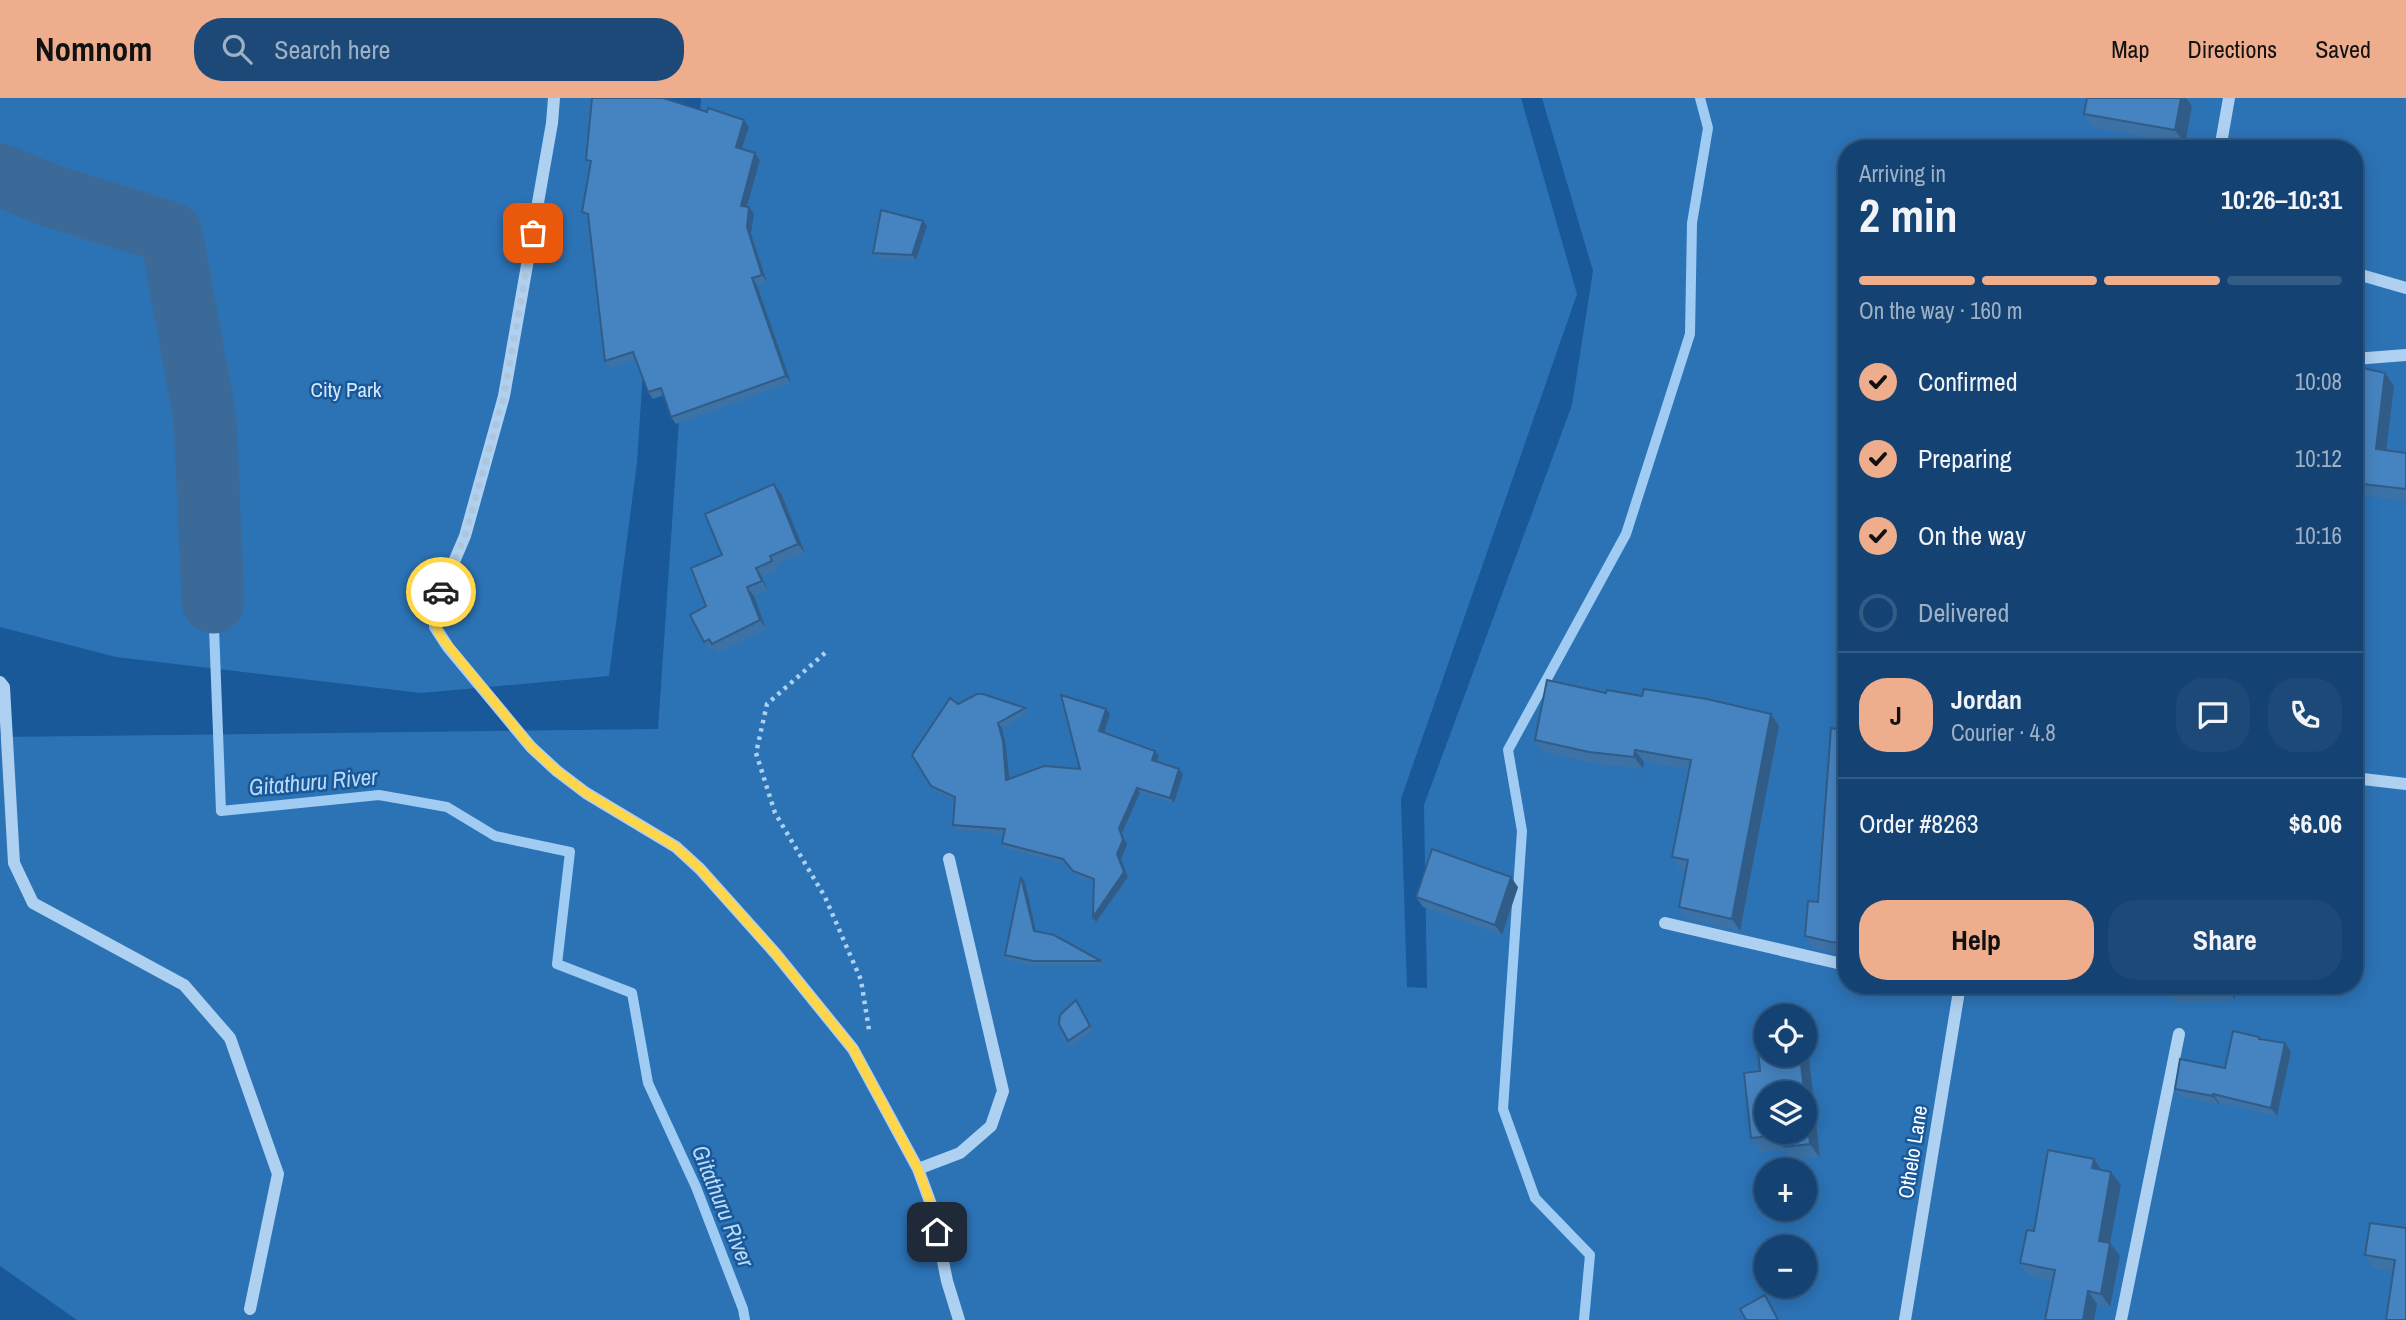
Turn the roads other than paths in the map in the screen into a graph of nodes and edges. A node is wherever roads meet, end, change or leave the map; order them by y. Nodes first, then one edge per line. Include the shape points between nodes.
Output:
1 (554, 98) edge
2 (2229, 98) edge
3 (2222, 140) edge
4 (2363, 275) edge
5 (2406, 288) edge
6 (2406, 355) edge
7 (2363, 358) edge
8 (0, 682) edge
9 (2363, 779) edge
10 (2406, 784) edge
11 (949, 859) dead end
12 (1665, 923) dead end
13 (1838, 963) edge
14 (1959, 994) edge
15 (2179, 1034) dead end
16 (918, 1169) junction
17 (250, 1309) dead end
18 (959, 1320) edge
19 (1905, 1320) edge
20 (2121, 1320) edge

1 - 16 street via 504,396 465,536 436,604 435,627 531,747 586,793 676,847 776,954 853,1049
2 - 3 street
4 - 5 street
6 - 7 street
8 - 17 street via 4,687 14,863 33,903 184,985 230,1038 278,1174
9 - 10 street
11 - 16 street via 1003,1091 991,1126 960,1153
12 - 13 street
14 - 19 street, Othelo Lane
15 - 20 street
16 - 18 street via 932,1207

